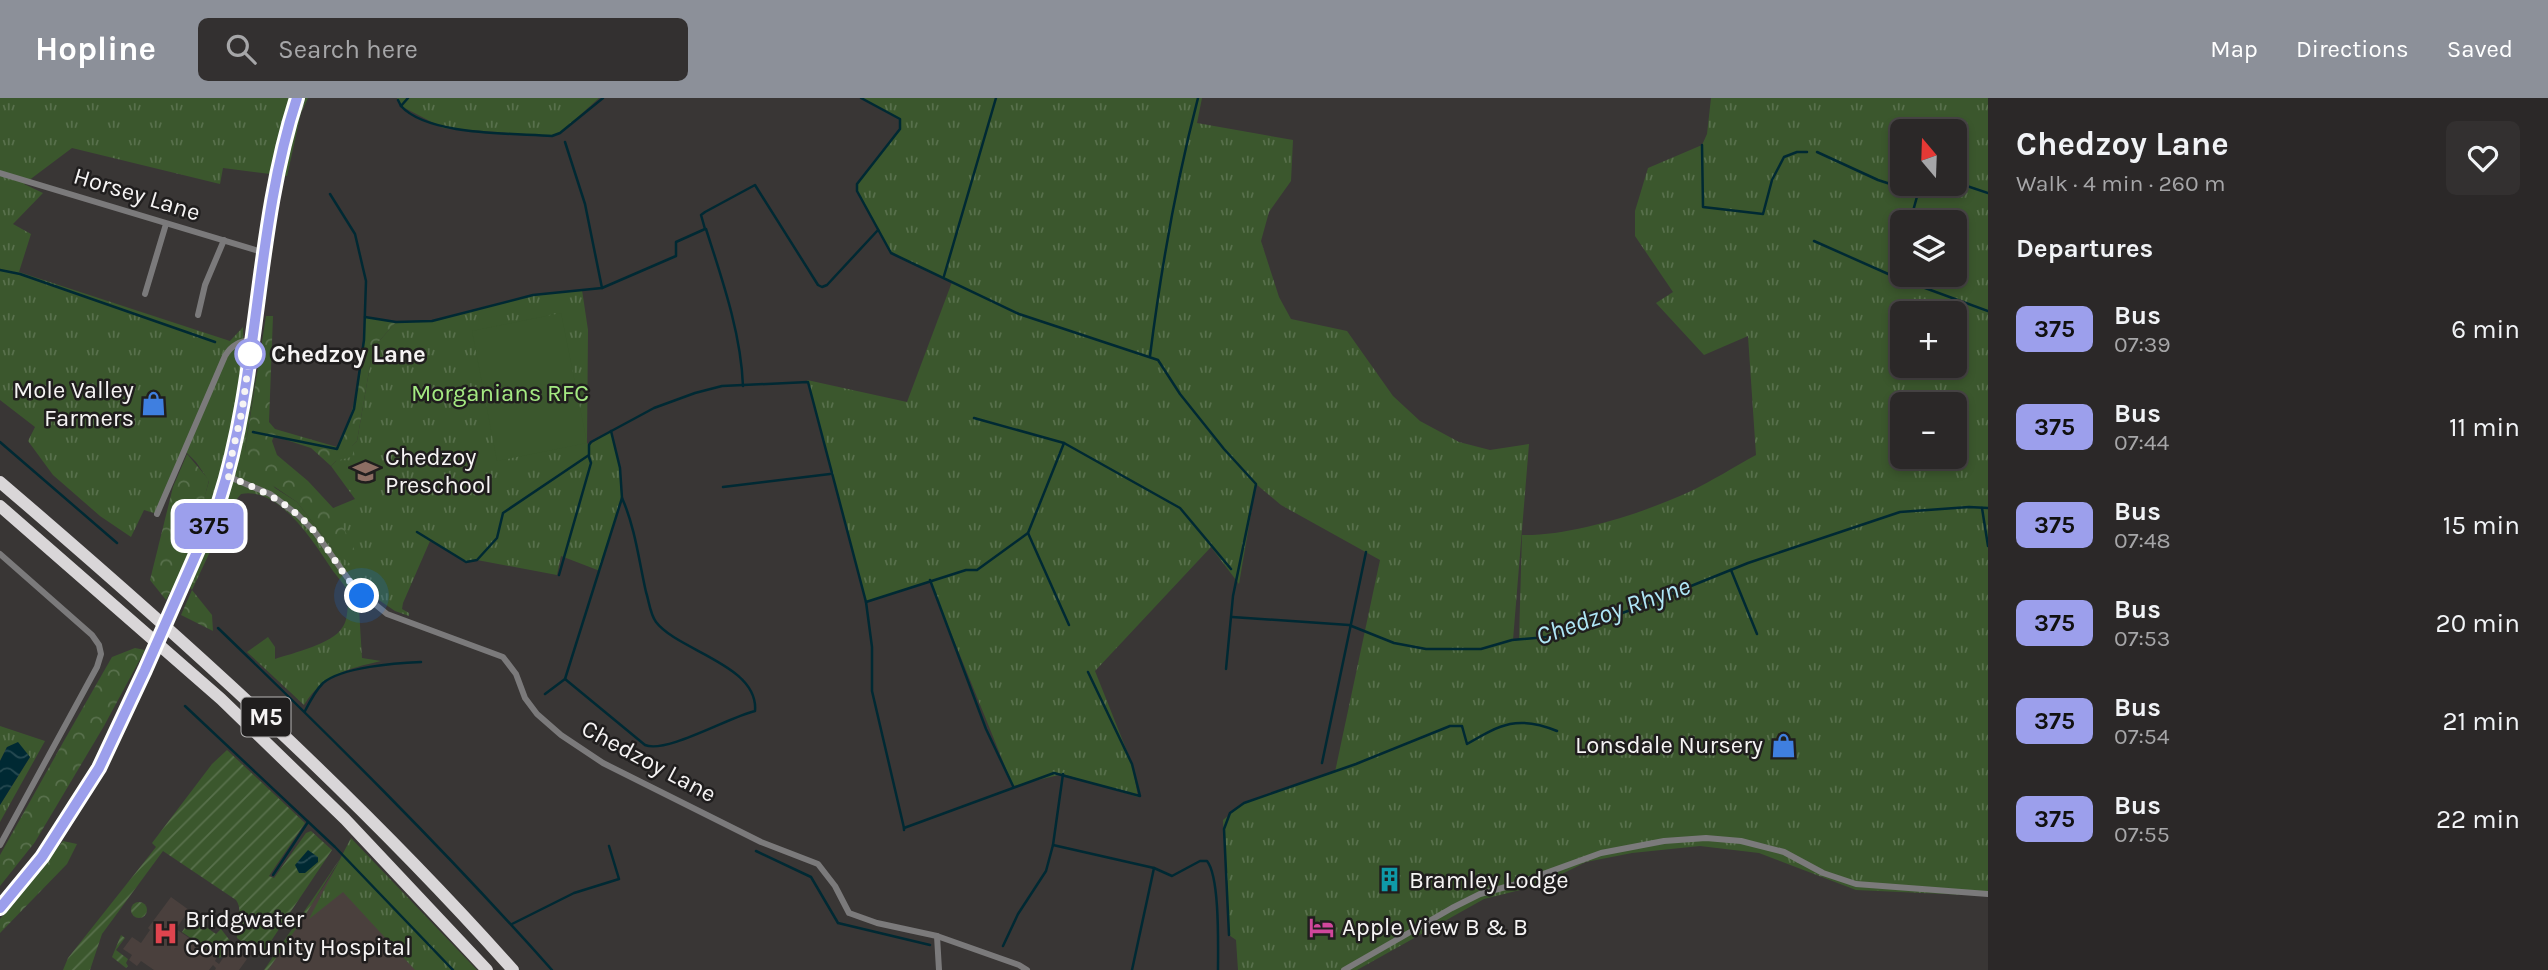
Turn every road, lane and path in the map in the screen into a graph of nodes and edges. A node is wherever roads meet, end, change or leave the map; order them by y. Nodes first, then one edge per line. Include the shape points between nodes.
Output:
1 (297, 98) edge
2 (0, 173) edge
3 (166, 224) junction
4 (224, 240) junction
5 (262, 252) junction
6 (145, 294) dead end
7 (198, 315) dead end
8 (252, 339) junction
9 (227, 476) junction
10 (0, 482) edge
11 (0, 506) edge
12 (157, 514) dead end
13 (0, 554) edge
14 (0, 845) edge
15 (1988, 894) edge
16 (0, 908) edge
17 (937, 936) junction
18 (487, 970) edge
19 (513, 970) edge
20 (939, 970) edge
21 (1027, 970) edge
22 (1344, 970) edge

1 - 5 main road via 277,170
2 - 3 street, Horsey Lane
3 - 4 street, Horsey Lane
3 - 6 street
4 - 5 street, Horsey Lane
4 - 7 street
5 - 8 main road
8 - 9 main road
8 - 12 street via 237,343 225,356
9 - 16 main road, bridge via 99,768 42,857
9 - 17 street, Chedzoy Lane via 270,494 299,515 354,587 387,614 503,657 537,714 603,763 761,842 818,864 849,913
10 - 19 highway, M5 via 242,694 361,807
11 - 18 highway, M5 via 221,699 345,818
13 - 14 street via 92,635 102,654
15 - 22 street via 1856,884 1784,852 1741,841 1664,841 1588,857 1480,894
17 - 20 street
17 - 21 street, Chedzoy Lane

